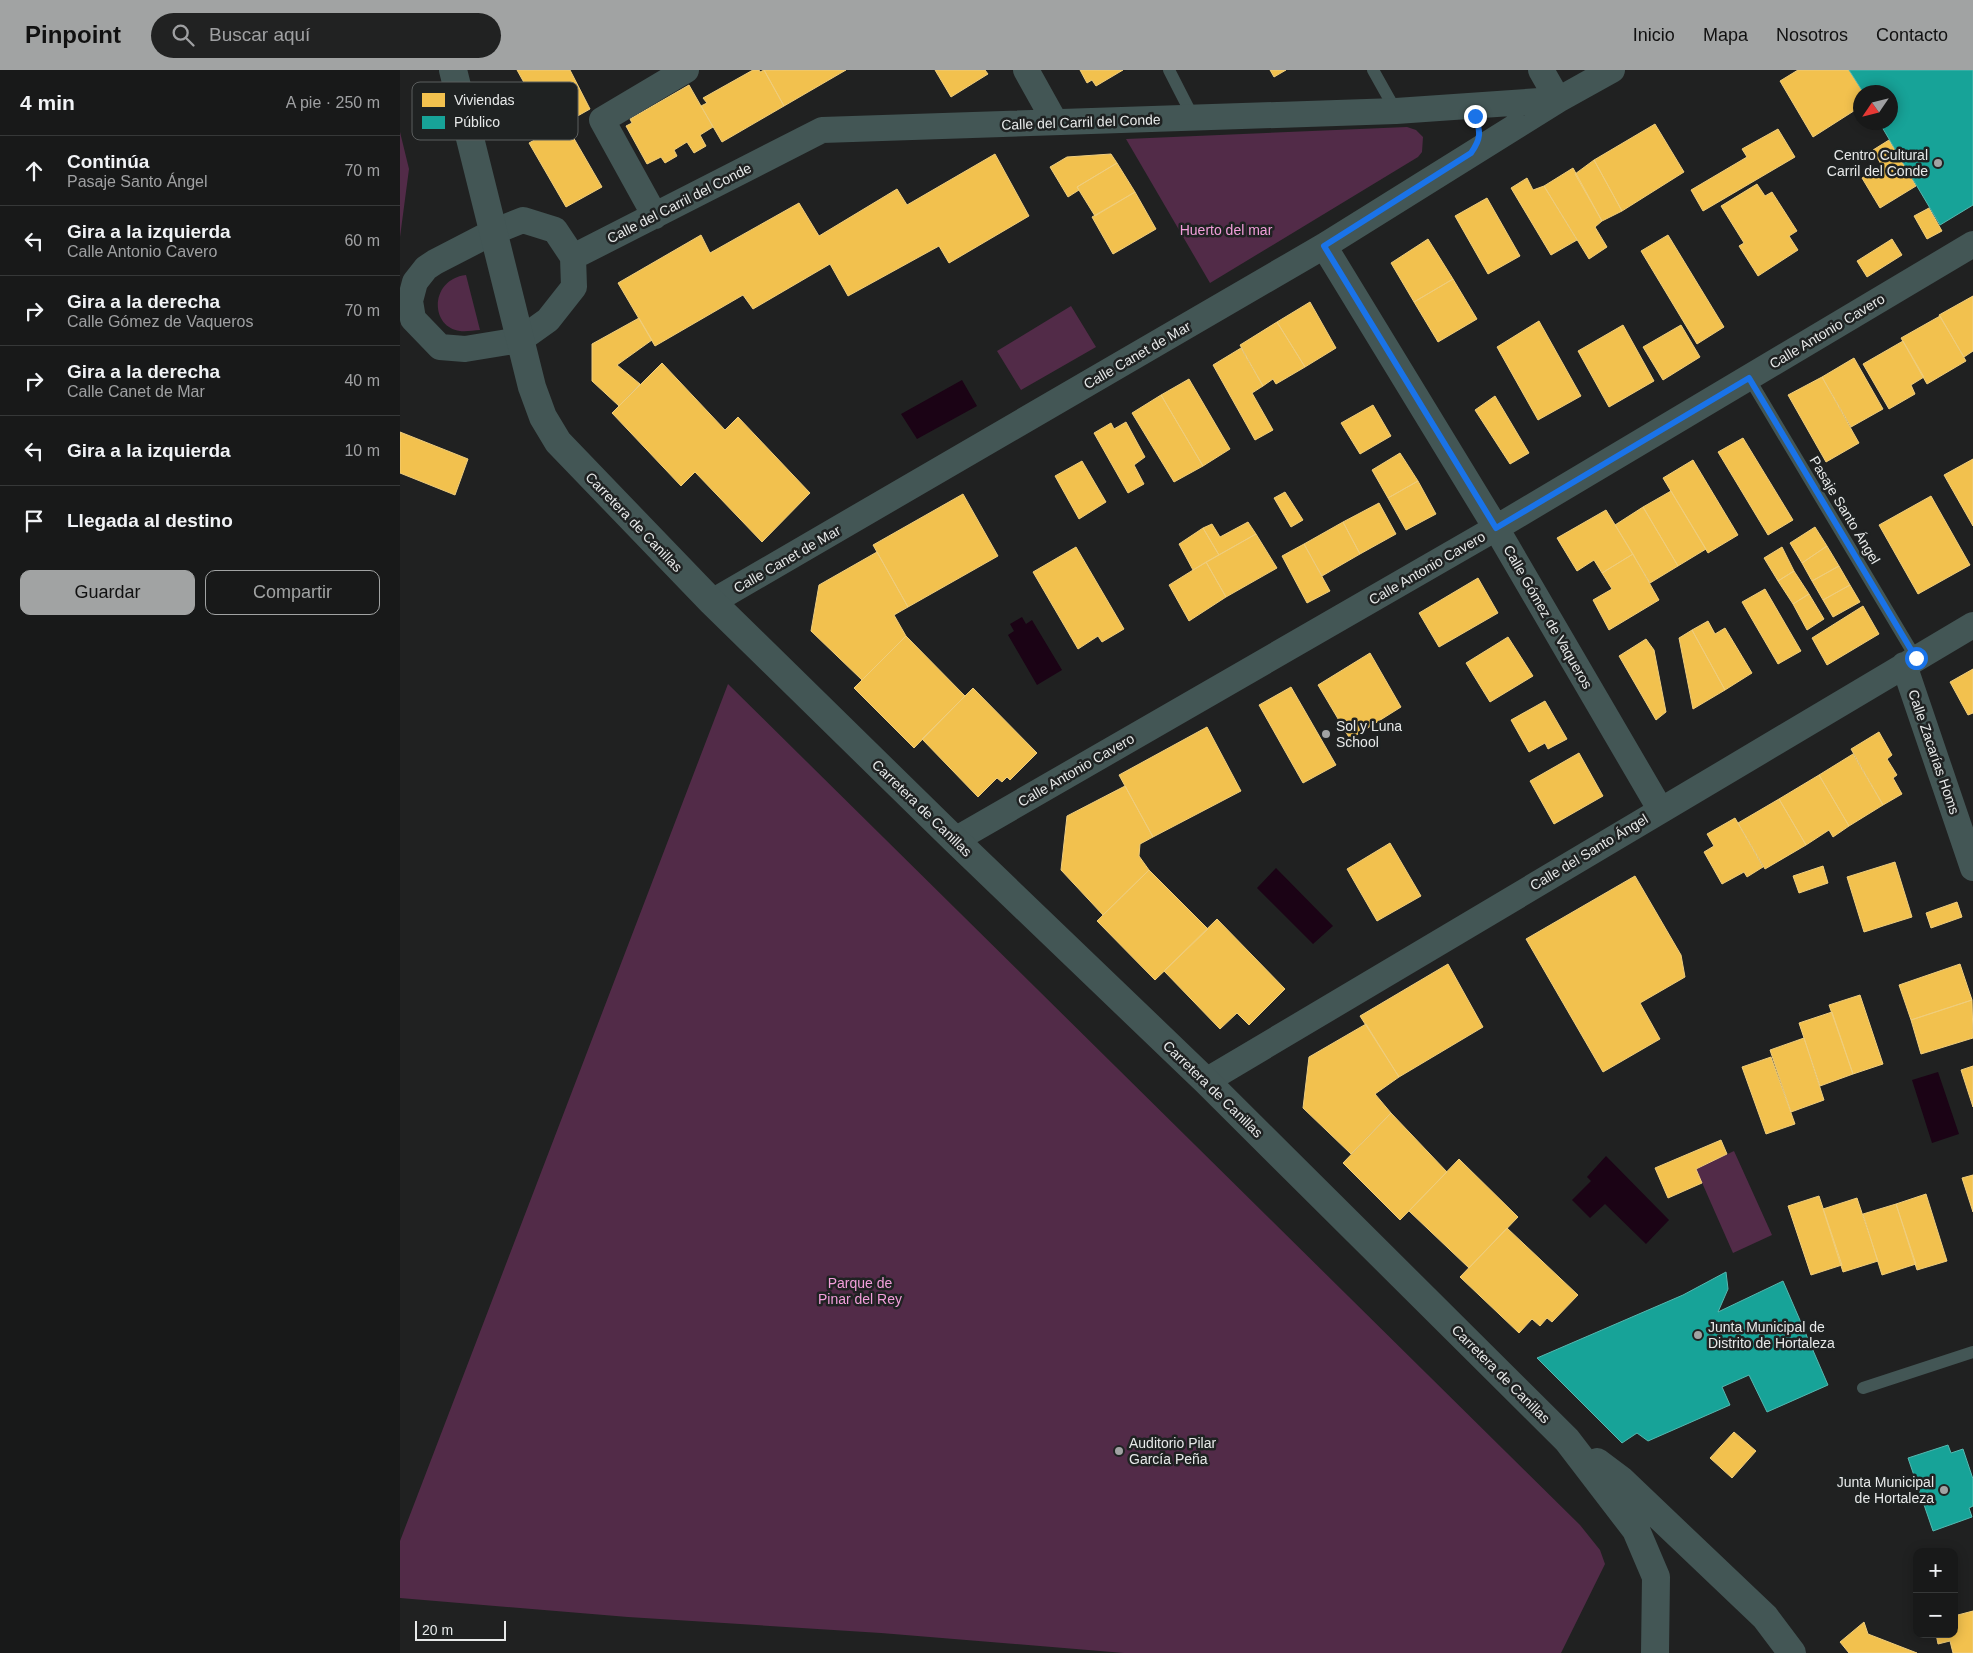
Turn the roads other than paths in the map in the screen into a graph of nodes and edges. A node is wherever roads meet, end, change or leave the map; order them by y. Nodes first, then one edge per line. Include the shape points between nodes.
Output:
1 (686, 70) edge
2 (1026, 70) edge
3 (1169, 70) edge
4 (1373, 70) edge
5 (1541, 70) edge
6 (1612, 70) edge
7 (1558, 100) junction
8 (1464, 107) junction
9 (1396, 111) junction
10 (1194, 119) junction
11 (1055, 122) junction
12 (470, 140) edge
13 (1471, 153) junction
14 (655, 216) junction
15 (493, 232) junction
16 (1973, 244) edge
17 (1324, 246) junction
18 (573, 257) junction
19 (406, 322) edge
20 (520, 340) junction
21 (1749, 378) junction
22 (1496, 528) junction
23 (712, 602) junction
24 (1973, 625) edge
25 (1910, 661) junction
26 (1660, 809) junction
27 (955, 840) junction
28 (1973, 868) edge
29 (1206, 1081) junction
30 (1973, 1352) edge
31 (1863, 1388) dead end
32 (1567, 1440) junction
33 (1655, 1653) edge
34 (1792, 1653) edge

1 - 14 street via 602,120
2 - 11 street
3 - 10 lane
4 - 9 lane
5 - 7 street
6 - 7 street, Calle del Carril del Conde
7 - 8 street, Calle del Carril del Conde
7 - 13 street, Calle Canet de Mar
8 - 9 street, Calle del Carril del Conde
8 - 13 street via 1475,116 1480,130 1480,142
9 - 10 street, Calle del Carril del Conde
10 - 11 street, Calle del Carril del Conde
11 - 14 street, Calle del Carril del Conde via 822,130
12 - 15 street, Carretera de Canillas
13 - 17 street, Calle Canet de Mar
14 - 18 street, Calle del Carril del Conde
15 - 18 street via 523,220 555,230
15 - 19 street via 426,268 415,282
15 - 20 street, Carretera de Canillas
16 - 21 street, Calle Antonio Cavero
17 - 22 street, Calle Gómez de Vaqueros
17 - 23 street, Calle Canet de Mar
18 - 20 street via 574,288 548,320
19 - 20 street via 440,347 465,350
20 - 23 street, Carretera de Canillas via 543,417 558,442
21 - 22 street, Calle Antonio Cavero
21 - 25 lane, Pasaje Santo Ángel
22 - 26 street, Calle Gómez de Vaqueros
22 - 27 street, Calle Antonio Cavero
23 - 27 street, Carretera de Canillas
24 - 25 street, Calle del Santo Ángel
25 - 26 street, Calle del Santo Ángel
25 - 28 street, Calle Zacarías Homs
26 - 29 street, Calle del Santo Ángel
27 - 29 street, Carretera de Canillas
29 - 32 street, Carretera de Canillas
30 - 31 lane
32 - 33 street, Carretera de Canillas via 1636,1530 1656,1577
32 - 34 street, Carretera de Canillas via 1621,1480 1765,1617

